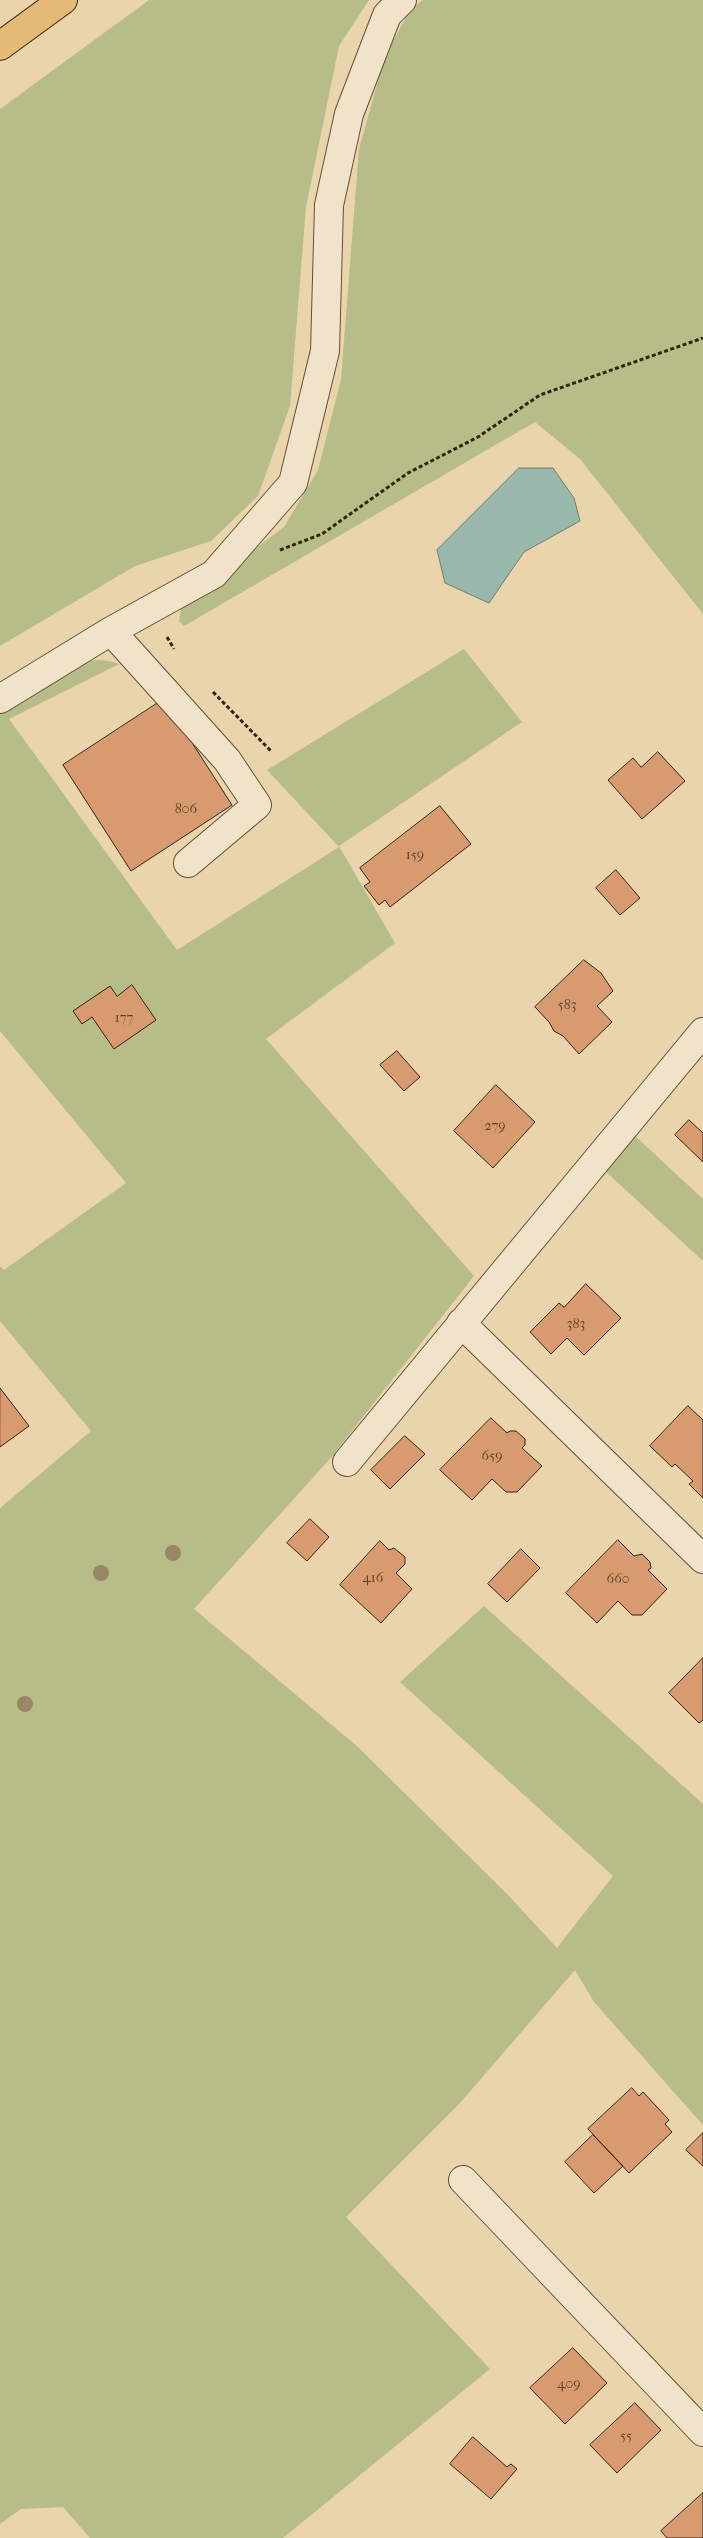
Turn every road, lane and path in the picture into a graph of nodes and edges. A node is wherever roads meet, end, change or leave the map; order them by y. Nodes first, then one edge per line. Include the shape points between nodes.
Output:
1 (63, 0) edge
2 (402, 0) edge
3 (0, 46) edge
4 (703, 338) edge
5 (277, 551) dead end
6 (167, 601) junction
7 (111, 631) junction
8 (177, 656) dead end
9 (211, 690) dead end
10 (0, 699) edge
11 (271, 751) dead end
12 (188, 863) dead end
13 (703, 1032) edge
14 (461, 1323) junction
15 (347, 1462) dead end
16 (703, 1559) edge
17 (463, 2180) dead end
18 (703, 2432) edge

1 - 3 highway
2 - 6 street via 387,16 349,114 329,204 325,352 293,483 214,574
4 - 5 path via 540,395 478,437 408,474 322,534
6 - 7 street
6 - 8 path via 162,626
7 - 10 street
7 - 12 street via 227,760 257,805
9 - 11 path
13 - 14 street
14 - 15 street
14 - 16 street
17 - 18 street

